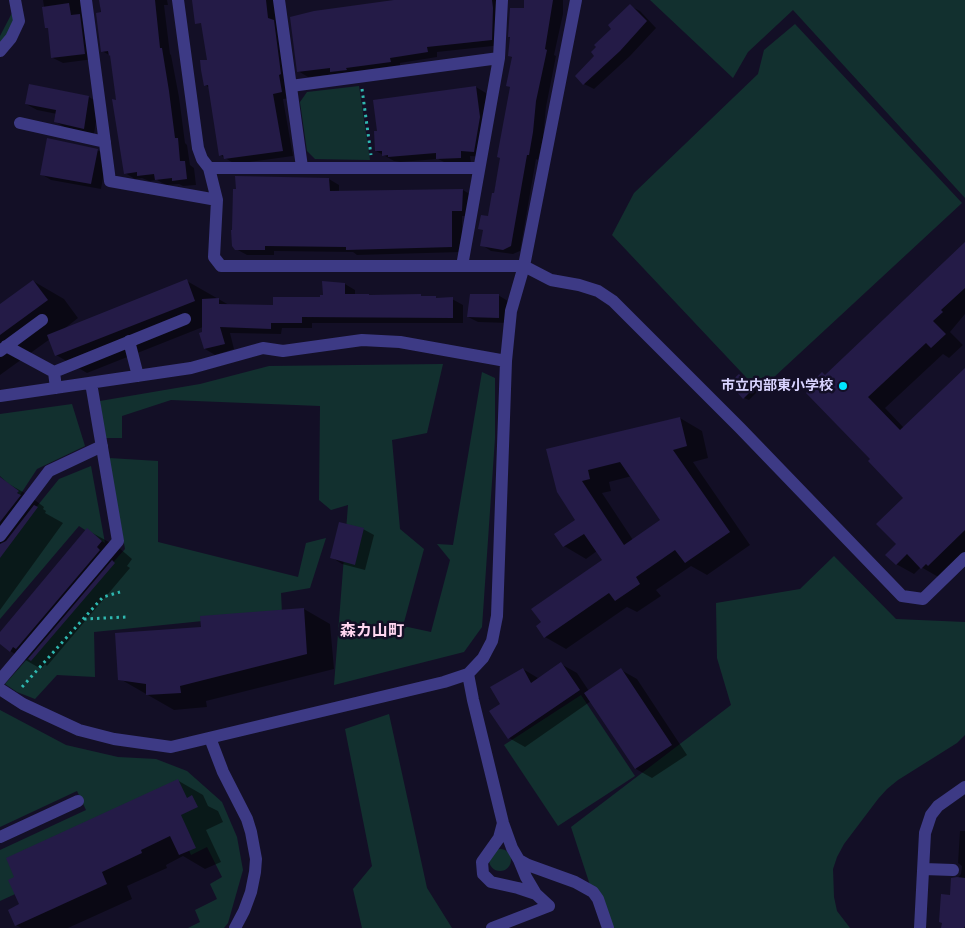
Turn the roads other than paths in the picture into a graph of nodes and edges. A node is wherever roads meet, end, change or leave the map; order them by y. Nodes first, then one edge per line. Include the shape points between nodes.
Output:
1 (15, 0) edge
2 (86, 0) edge
3 (178, 0) edge
4 (279, 0) edge
5 (502, 0) edge
6 (576, 0) edge
7 (0, 51) edge
8 (499, 58) junction
9 (291, 86) junction
10 (20, 123) dead end
11 (105, 142) junction
12 (209, 168) junction
13 (302, 168) junction
14 (479, 168) junction
15 (217, 200) junction
16 (462, 266) junction
17 (524, 266) junction
18 (185, 319) dead end
19 (42, 320) dead end
20 (129, 342) junction
21 (3, 348) edge
22 (506, 362) junction
23 (54, 372) junction
24 (138, 376) junction
25 (91, 383) junction
26 (56, 388) junction
27 (0, 396) edge
28 (102, 446) junction
29 (0, 536) edge
30 (965, 558) edge
31 (468, 674) junction
32 (0, 680) edge
33 (0, 689) edge
34 (210, 738) junction
35 (965, 786) edge
36 (78, 801) dead end
37 (503, 823) junction
38 (0, 837) edge
39 (519, 860) junction
40 (924, 868) junction
41 (953, 870) dead end
42 (536, 894) junction
43 (235, 928) edge
44 (492, 928) edge
45 (608, 928) edge
46 (920, 928) edge

1 - 7 street via 19,21
2 - 11 street
3 - 12 street via 198,148
4 - 9 street
5 - 8 street
6 - 17 street
8 - 9 street
8 - 14 street
9 - 13 street
10 - 11 street
11 - 15 street via 110,181
12 - 13 street
12 - 15 street
13 - 14 street
14 - 16 street
15 - 16 street via 214,257 222,266
16 - 17 street
17 - 22 street via 511,311
17 - 30 street via 551,280 598,291 613,301 902,596 923,599
18 - 20 street
19 - 21 street
20 - 23 street
20 - 24 street
21 - 23 street
22 - 24 street via 400,342 362,340 283,350 263,348 191,368
22 - 31 street via 497,616 492,641 483,658
23 - 26 street
24 - 25 street
25 - 26 street
25 - 28 street
26 - 27 street
28 - 29 street via 49,471
28 - 32 street via 118,541
31 - 34 street
31 - 37 street
33 - 34 street via 60,722 114,739 171,747
34 - 43 street via 247,819 256,858 251,892
35 - 40 street via 931,815 925,833
36 - 38 street
37 - 39 street
37 - 42 street via 499,838 482,862 483,874 491,882
39 - 42 street
39 - 45 street via 593,892
40 - 41 street
40 - 46 street
42 - 44 street via 549,906

